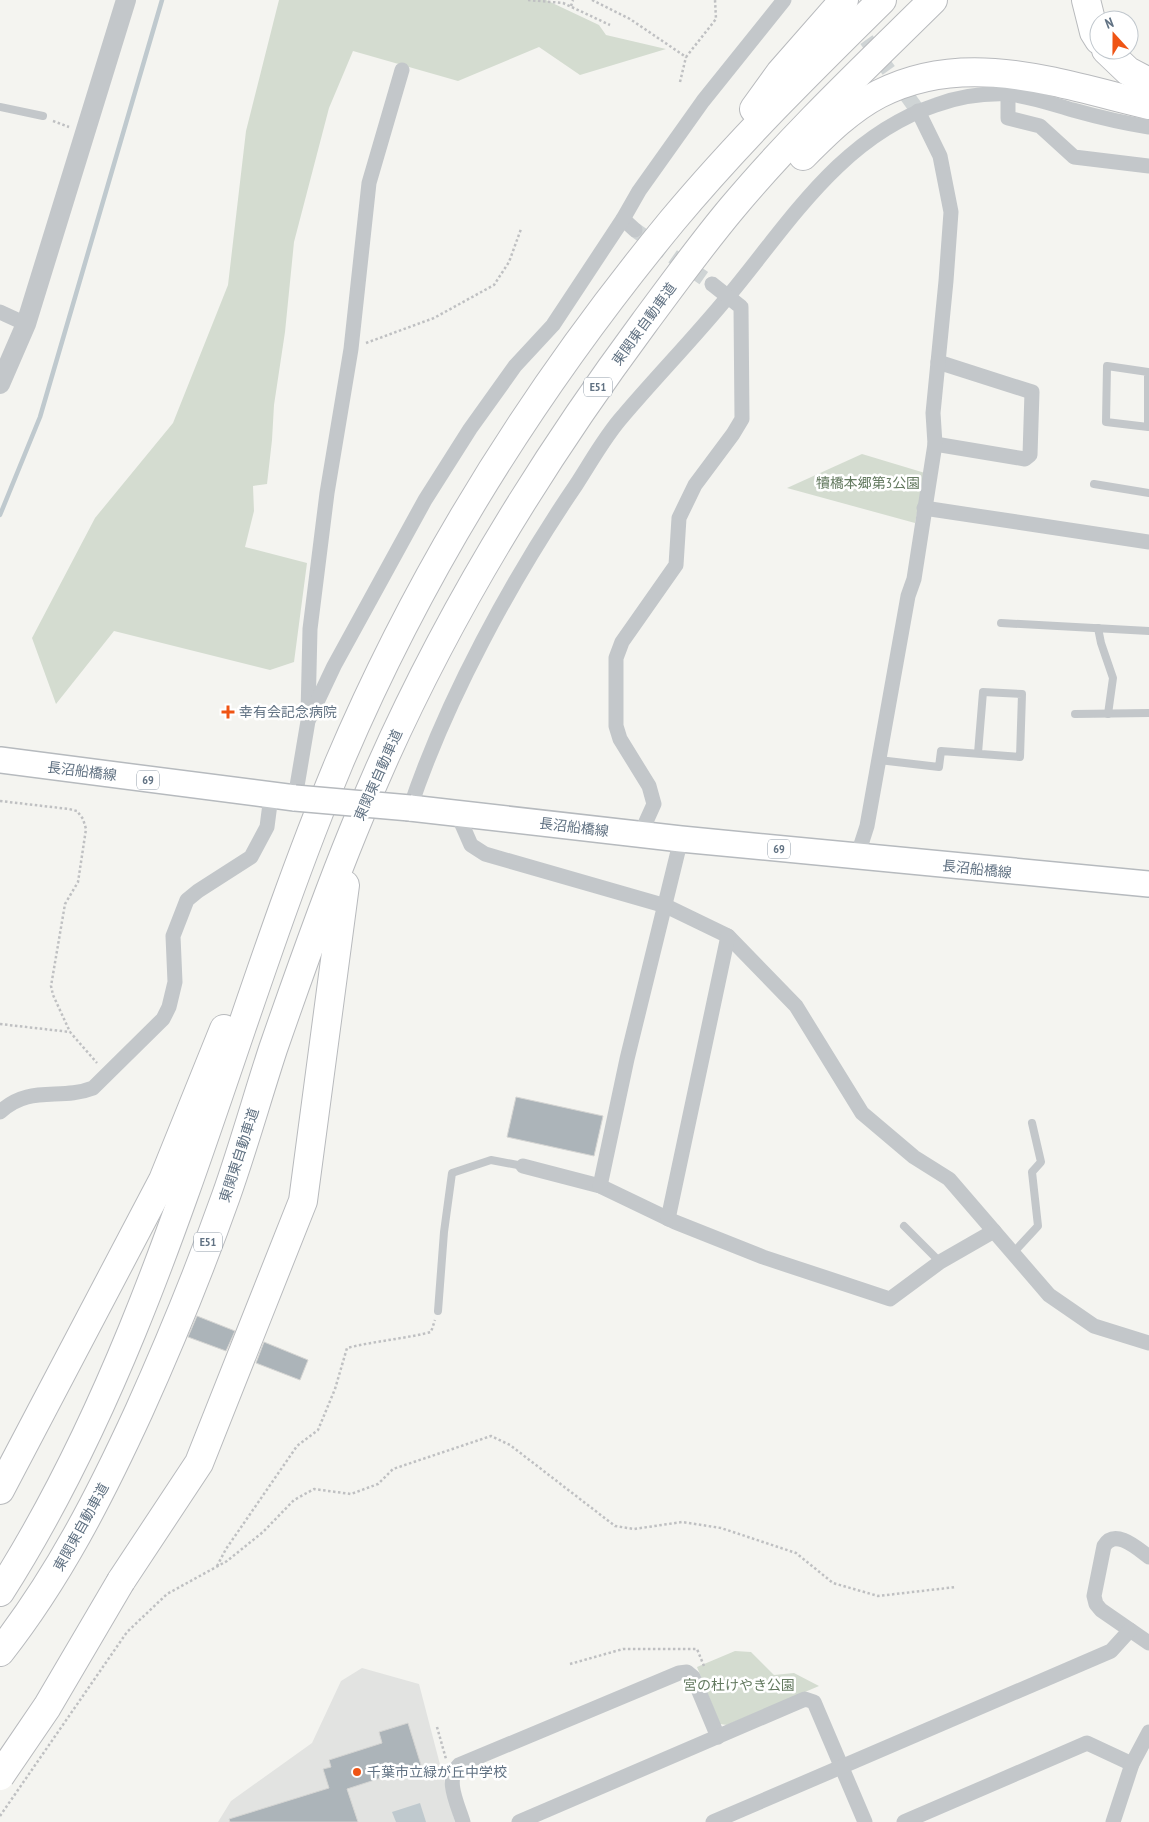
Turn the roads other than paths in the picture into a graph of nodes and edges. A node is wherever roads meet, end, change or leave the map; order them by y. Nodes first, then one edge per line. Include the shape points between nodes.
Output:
1 (126, 0) edge
2 (784, 0) edge
3 (844, 0) edge
4 (882, 0) edge
5 (933, 0) edge
6 (1116, 60) edge
7 (402, 70) dead end
8 (1149, 82) edge
9 (1008, 94) junction
10 (1149, 105) edge
11 (0, 107) edge
12 (918, 111) junction
13 (43, 116) road end
14 (1149, 127) edge
15 (1149, 166) edge
16 (676, 218) junction
17 (623, 220) junction
18 (635, 230) tunnel mouth
19 (712, 284) tunnel mouth
20 (727, 298) junction
21 (0, 312) edge
22 (26, 324) junction
23 (938, 362) junction
24 (0, 384) edge
25 (1149, 427) edge
26 (569, 429) junction
27 (935, 444) junction
28 (1094, 484) dead end
29 (1149, 493) edge
30 (924, 508) junction
31 (1149, 542) edge
32 (1001, 623) dead end
33 (1098, 628) junction
34 (1149, 631) edge
35 (1149, 713) edge
36 (1075, 714) dead end
37 (1108, 714) junction
38 (308, 721) junction
39 (978, 753) junction
40 (0, 760) edge
41 (879, 760) junction
42 (283, 797) junction
43 (410, 808) junction
44 (457, 813) junction
45 (312, 833) junction
46 (352, 834) junction
47 (640, 835) junction
48 (681, 840) junction
49 (857, 857) junction
50 (1149, 884) edge
51 (666, 906) junction
52 (728, 936) junction
53 (0, 1112) edge
54 (1032, 1123) dead end
55 (523, 1166) joint
56 (600, 1186) junction
57 (668, 1219) junction
58 (904, 1226) dead end
59 (994, 1231) junction
60 (1013, 1253) junction
61 (940, 1262) junction
62 (438, 1311) road end
63 (1149, 1343) edge
64 (0, 1490) edge
65 (1149, 1556) edge
66 (0, 1592) edge
67 (1130, 1630) junction
68 (1149, 1643) edge
69 (0, 1652) edge
70 (1149, 1732) edge
71 (718, 1737) junction
72 (1132, 1764) junction
73 (842, 1767) junction
74 (0, 1776) edge
75 (463, 1822) edge
76 (519, 1822) edge
77 (713, 1822) edge
78 (865, 1822) edge
79 (904, 1822) edge
80 (1113, 1822) edge

1 - 22 street
2 - 17 street via 703,101 639,191
3 - 16 highway via 780,73
4 - 16 highway via 770,112
5 - 26 highway, 東関東自動車道 / E51 via 798,135 733,208 626,347
6 - 8 highway via 1128,71
7 - 38 street via 369,183 351,349 327,493 310,629
9 - 12 street via 974,96
9 - 14 street
9 - 15 street via 1008,118 1040,126 1074,157
10 - 26 highway via 1008,72 970,70 909,81 879,94 822,137 779,180 677,296
11 - 13 lane
12 - 20 street via 873,136 833,169 801,204
12 - 23 street via 940,156 951,212
16 - 45 highway via 611,297 535,402 459,525 372,690
17 - 18 street
17 - 38 street via 553,324 515,366 470,429 435,484 382,576
19 - 20 street
20 - 43 street via 621,417 564,503 516,581 475,660 445,720
20 - 47 street via 741,307 742,419 695,485 679,518 676,565 622,642 616,658 616,726 620,739 649,786 654,804
21 - 22 street
22 - 24 street
23 - 27 street via 933,413
23 - 27 street via 1032,392 1030,455 1025,459
25 - 25 lane via 1106,422 1107,366 1148,372
26 - 46 highway, 東関東自動車道 / E51 via 484,562 447,628 407,708
27 - 30 street
28 - 29 lane
30 - 31 street
30 - 41 street via 914,579 908,596
32 - 33 lane
33 - 34 lane
33 - 37 lane via 1112,678
35 - 37 lane
36 - 37 lane
38 - 42 street
39 - 39 lane via 1020,757 1022,694 983,692
39 - 41 lane via 941,751 939,767
40 - 42 main road, 長沼船橋線 / 69
41 - 49 street via 867,826
42 - 43 main road, 長沼船橋線 / 69, bridge
42 - 53 street via 251,857 187,900 173,936 175,982 163,1019 93,1088 81,1092 36,1094 11,1102
43 - 44 main road, 長沼船橋線 / 69
44 - 47 main road, 長沼船橋線 / 69
44 - 51 street via 471,845 485,854
45 - 64 highway via 278,894 163,1180
45 - 66 highway via 188,1184 131,1334 70,1471
46 - 69 highway, 東関東自動車道 / E51 via 274,1046 226,1194 166,1350 99,1497 64,1560
46 - 74 highway, bridge via 303,1201 199,1463 121,1581 47,1707
47 - 48 main road, 長沼船橋線 / 69
48 - 49 main road, 長沼船橋線 / 69
48 - 51 street
49 - 50 main road, 長沼船橋線 / 69
51 - 52 street
51 - 56 street via 627,1059
52 - 57 street
52 - 59 street via 796,1006 862,1113 914,1157 949,1179
54 - 60 lane via 1041,1162 1032,1172 1038,1226
55 - 56 street
55 - 62 lane via 491,1160 452,1173
56 - 57 street
57 - 61 street via 763,1257 890,1299
58 - 61 lane
59 - 60 street
59 - 61 street
60 - 63 street via 1049,1295 1094,1326
65 - 67 street via 1122,1539 1114,1538 1104,1546 1094,1596 1096,1604
67 - 68 street
67 - 73 street via 1111,1651
70 - 72 street
71 - 73 street via 805,1699 814,1702
71 - 75 street via 693,1677 688,1672 679,1673 459,1765 451,1778
71 - 76 street
72 - 79 street via 1087,1743
72 - 80 street
73 - 77 street
73 - 78 street

